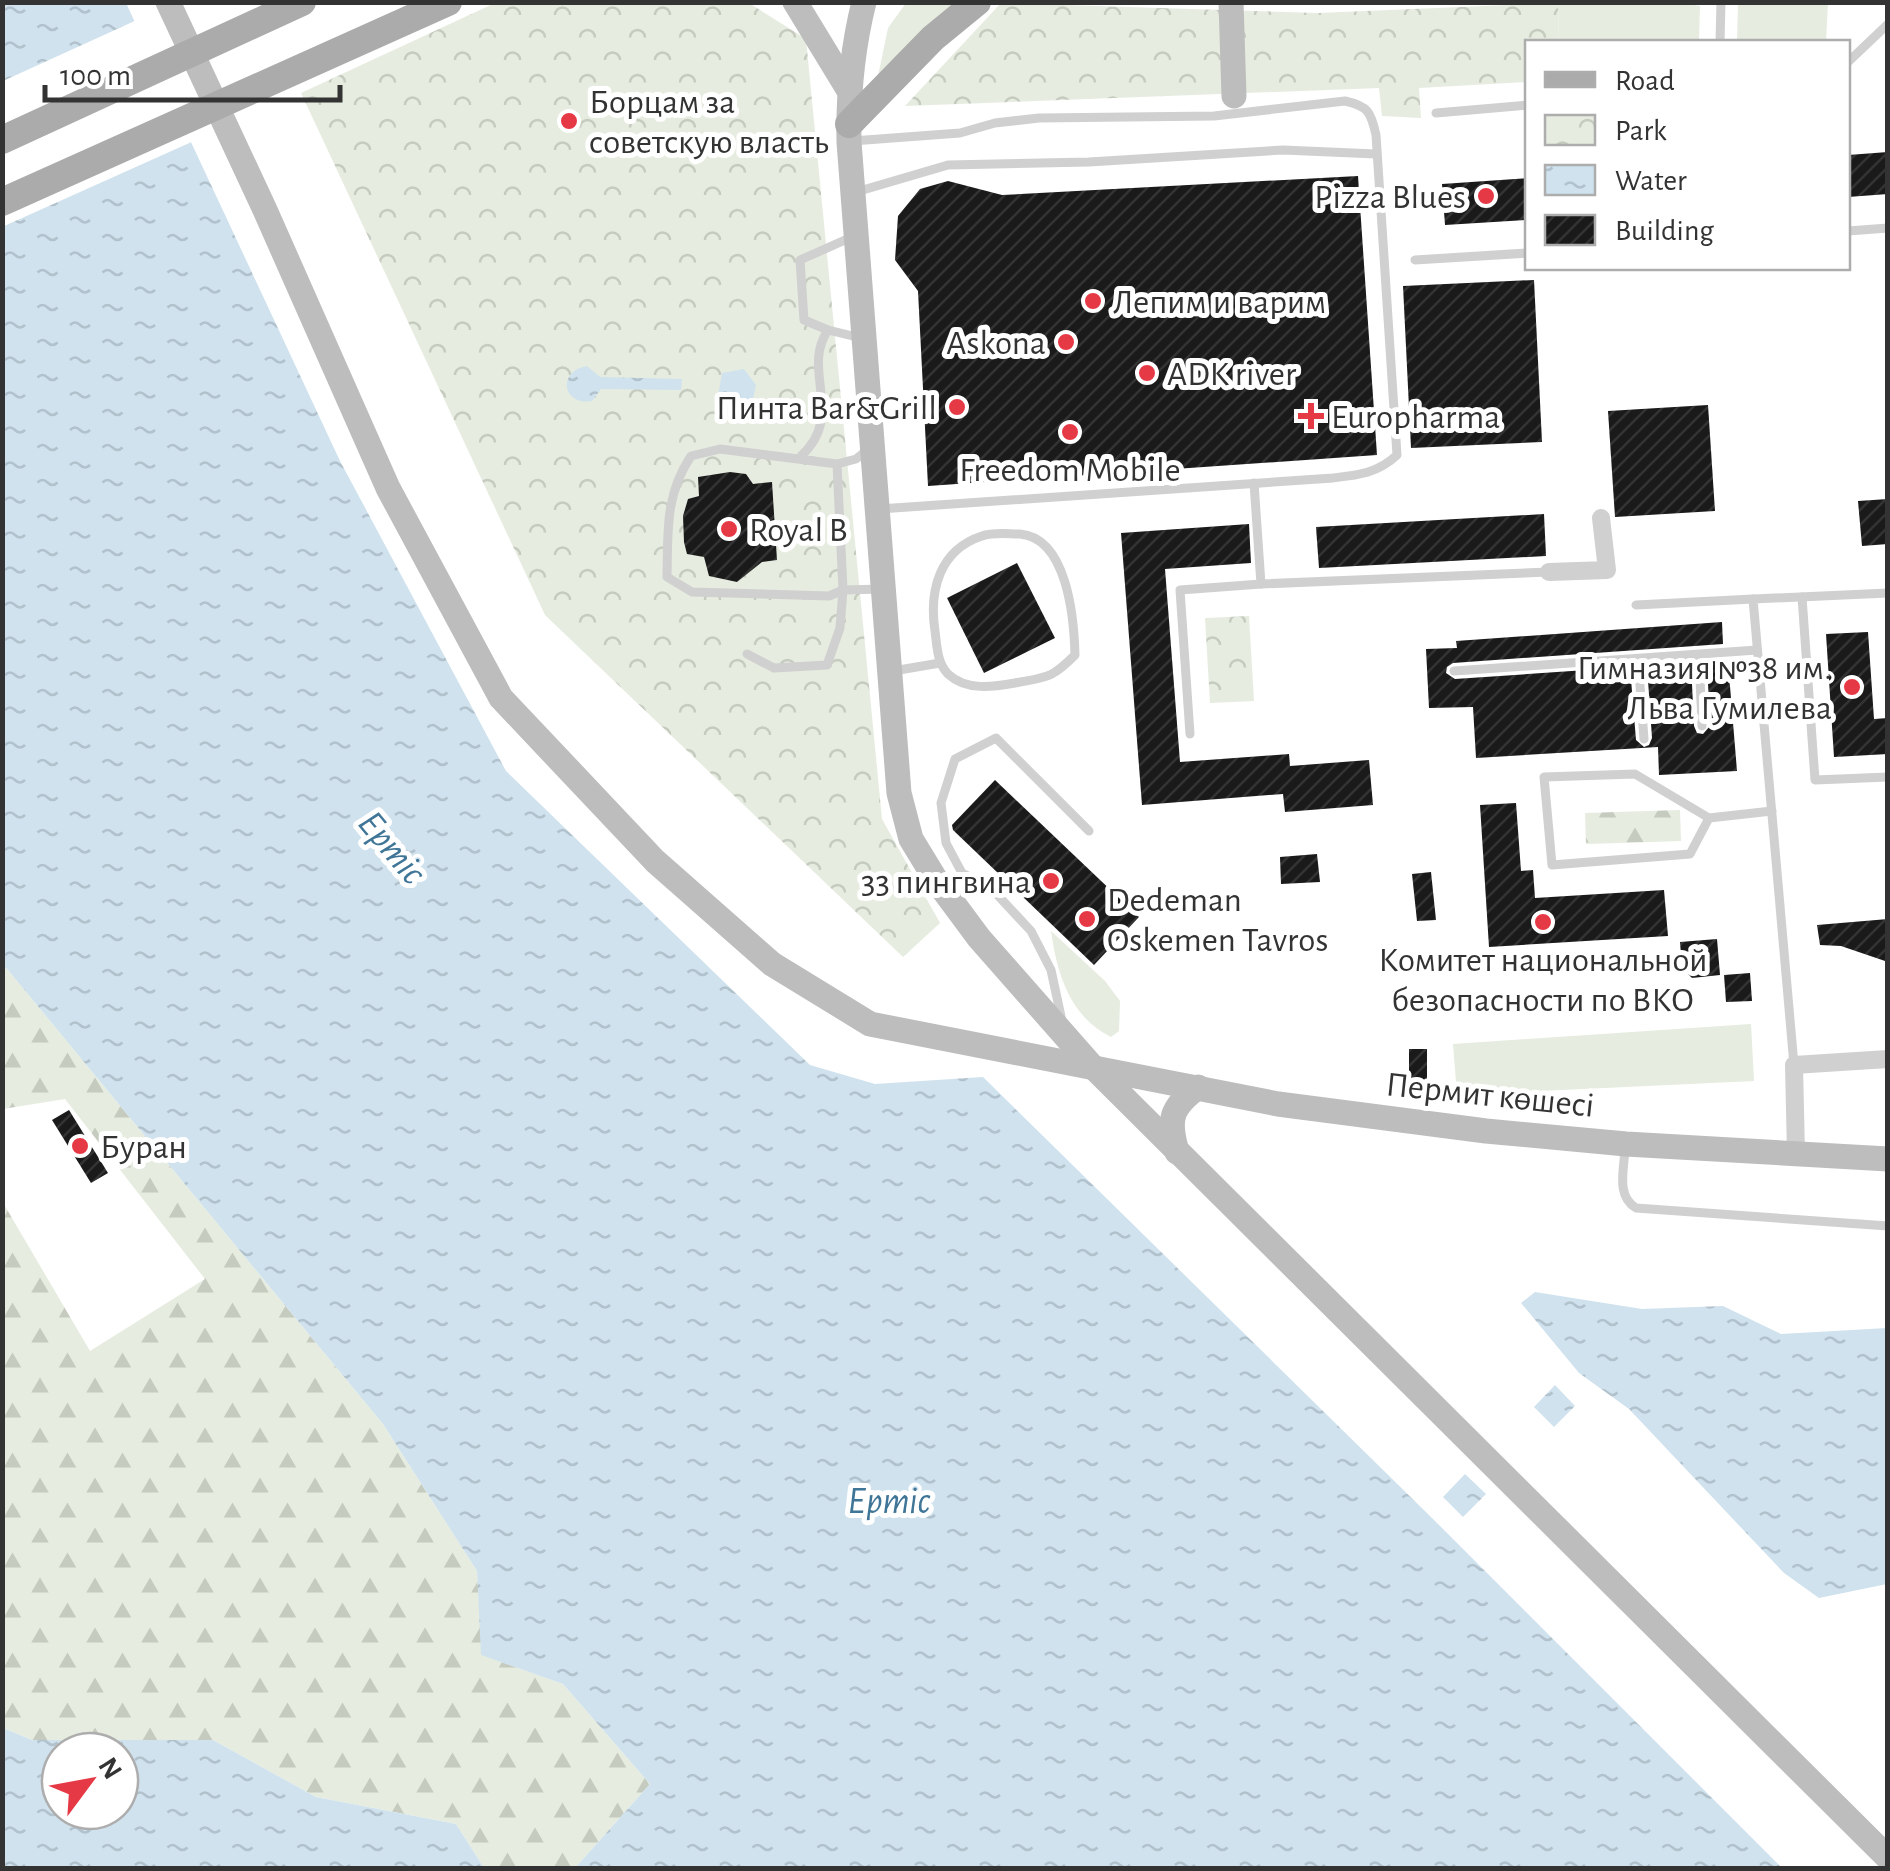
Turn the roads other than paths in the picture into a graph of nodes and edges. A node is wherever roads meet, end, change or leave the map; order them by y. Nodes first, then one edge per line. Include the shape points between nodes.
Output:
1 (168, 2) edge
2 (302, 2) edge
3 (448, 2) edge
4 (795, 2) edge
5 (864, 2) edge
6 (977, 2) edge
7 (1231, 2) edge
8 (1720, 2) edge
9 (1888, 24) edge
10 (1720, 40) edge
11 (1850, 60) edge
12 (848, 89) junction
13 (1234, 96) dead end
14 (1525, 105) edge
15 (1436, 113) dead end
16 (849, 133) junction
17 (2, 140) edge
18 (1376, 154) junction
19 (853, 193) junction
20 (2, 202) edge
21 (1888, 228) edge
22 (1850, 231) edge
23 (856, 234) junction
24 (1525, 252) edge
25 (1415, 260) dead end
26 (828, 330) junction
27 (864, 338) junction
28 (872, 446) junction
29 (800, 457) junction
30 (837, 464) junction
31 (1254, 483) junction
32 (876, 509) junction
33 (1601, 518) dead end
34 (1549, 572) joint
35 (1261, 584) junction
36 (885, 588) junction
37 (843, 590) junction
38 (1888, 593) edge
39 (1802, 597) junction
40 (1753, 600) junction
41 (1636, 606) dead end
42 (1758, 650) junction
43 (747, 654) dead end
44 (1699, 655) junction
45 (1638, 659) junction
46 (940, 663) junction
47 (1454, 671) dead end
48 (890, 672) junction
49 (1702, 726) dead end
50 (1190, 734) dead end
51 (1644, 739) dead end
52 (1888, 777) edge
53 (1772, 811) junction
54 (1708, 818) junction
55 (1089, 831) dead end
56 (1066, 1039) junction
57 (1888, 1059) edge
58 (1090, 1064) junction
59 (1794, 1065) junction
60 (1198, 1087) junction
61 (1626, 1144) junction
62 (1177, 1152) junction
63 (1796, 1154) junction
64 (1888, 1159) edge
65 (1888, 1226) edge
66 (1888, 1858) edge

1 - 58 main road, Пермит көшесі via 388,488 501,698 654,860 772,964 870,1024
2 - 17 main road, bridge
3 - 20 main road, bridge
4 - 12 main road
5 - 12 main road
6 - 16 main road via 899,70
7 - 13 main road
8 - 10 lane
9 - 11 lane
12 - 16 main road
14 - 15 lane
16 - 18 lane via 960,133 1038,118 1214,116 1345,101 1372,114
16 - 19 main road
18 - 19 lane via 1283,150 948,165
18 - 31 lane via 1397,455 1361,475
19 - 23 main road
21 - 22 lane
23 - 26 lane via 800,260 804,320
23 - 27 main road
24 - 25 lane
26 - 27 lane
26 - 29 lane via 819,350 822,428
27 - 28 main road
28 - 30 lane
28 - 32 main road
29 - 30 lane
29 - 37 lane via 720,448 691,456 675,479 667,577 692,592 829,596
30 - 37 lane
31 - 32 lane
31 - 35 lane
32 - 36 main road
33 - 34 street via 1607,570
34 - 35 lane
35 - 50 lane via 1180,590
36 - 37 lane
36 - 48 main road
37 - 43 lane via 827,665 774,668
38 - 39 lane
39 - 40 lane
39 - 52 lane via 1815,780
40 - 41 lane
40 - 42 lane
42 - 44 lane
42 - 53 lane
44 - 45 lane
44 - 49 lane
45 - 47 lane
45 - 51 lane
46 - 46 lane via 961,682 988,688 1054,676 1075,655 1064,577 1045,542 1033,535 983,535 943,564 932,611
46 - 48 lane
48 - 56 main road via 899,793 911,839 979,938
53 - 54 lane
53 - 59 lane
54 - 54 lane via 1690,854 1552,865 1544,777 1635,774
55 - 56 lane via 996,738 955,759 942,803 946,844 962,872 990,888 1031,931 1051,970
56 - 58 main road
57 - 59 street
58 - 60 main road, Пермит көшесі
58 - 62 main road
59 - 63 street
60 - 61 main road, Пермит көшесі via 1297,1106
60 - 62 main road via 1178,1104 1170,1126
61 - 63 main road, Пермит көшесі
61 - 65 lane via 1623,1193 1636,1208
62 - 66 main road
63 - 64 main road, Пермит көшесі

